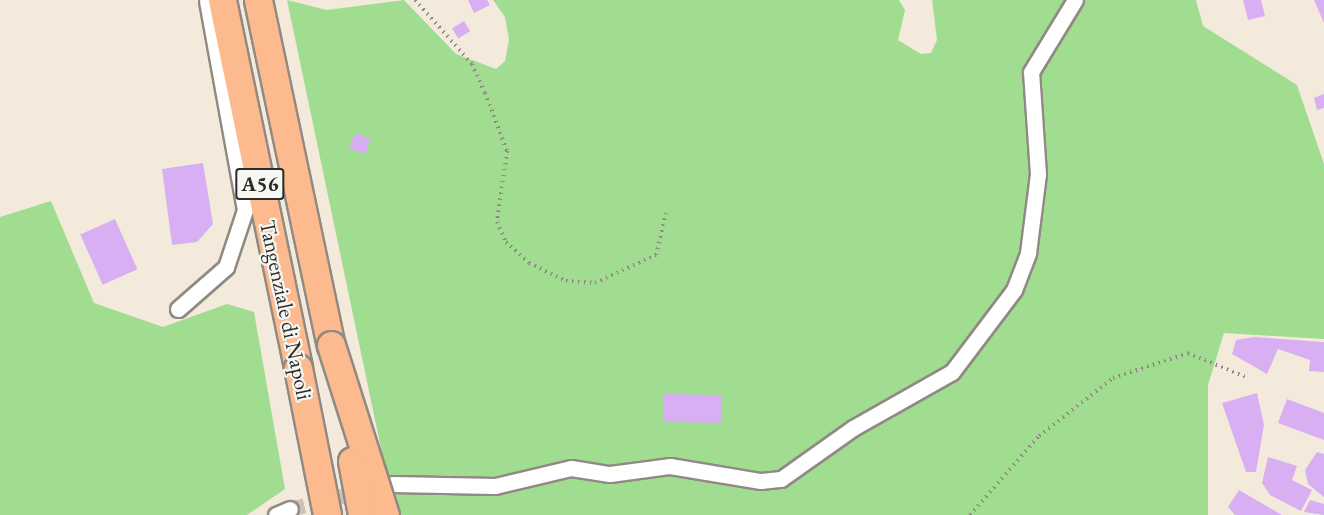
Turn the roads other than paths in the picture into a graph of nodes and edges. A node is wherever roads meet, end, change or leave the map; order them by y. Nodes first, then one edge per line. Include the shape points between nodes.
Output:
1 (207, 0) edge
2 (222, 0) edge
3 (258, 0) edge
4 (1075, 0) edge
5 (178, 309) dead end
6 (331, 345) junction
7 (298, 368) junction
8 (392, 484) dead end
9 (292, 513) edge
10 (327, 515) edge
11 (362, 515) edge
12 (385, 515) edge

1 - 5 street via 245,210 226,267
2 - 7 highway, Tangenziale di Napoli / A56
3 - 6 highway, Tangenziale di Napoli / A56
4 - 8 street via 1031,72 1038,174 1028,253 1014,290 951,372 853,428 781,479 761,482 670,466 610,474 571,468 487,487
6 - 11 highway, Tangenziale di Napoli / A56, bridge
6 - 12 highway, bridge
7 - 9 highway, bridge
7 - 10 highway, Tangenziale di Napoli / A56, bridge

